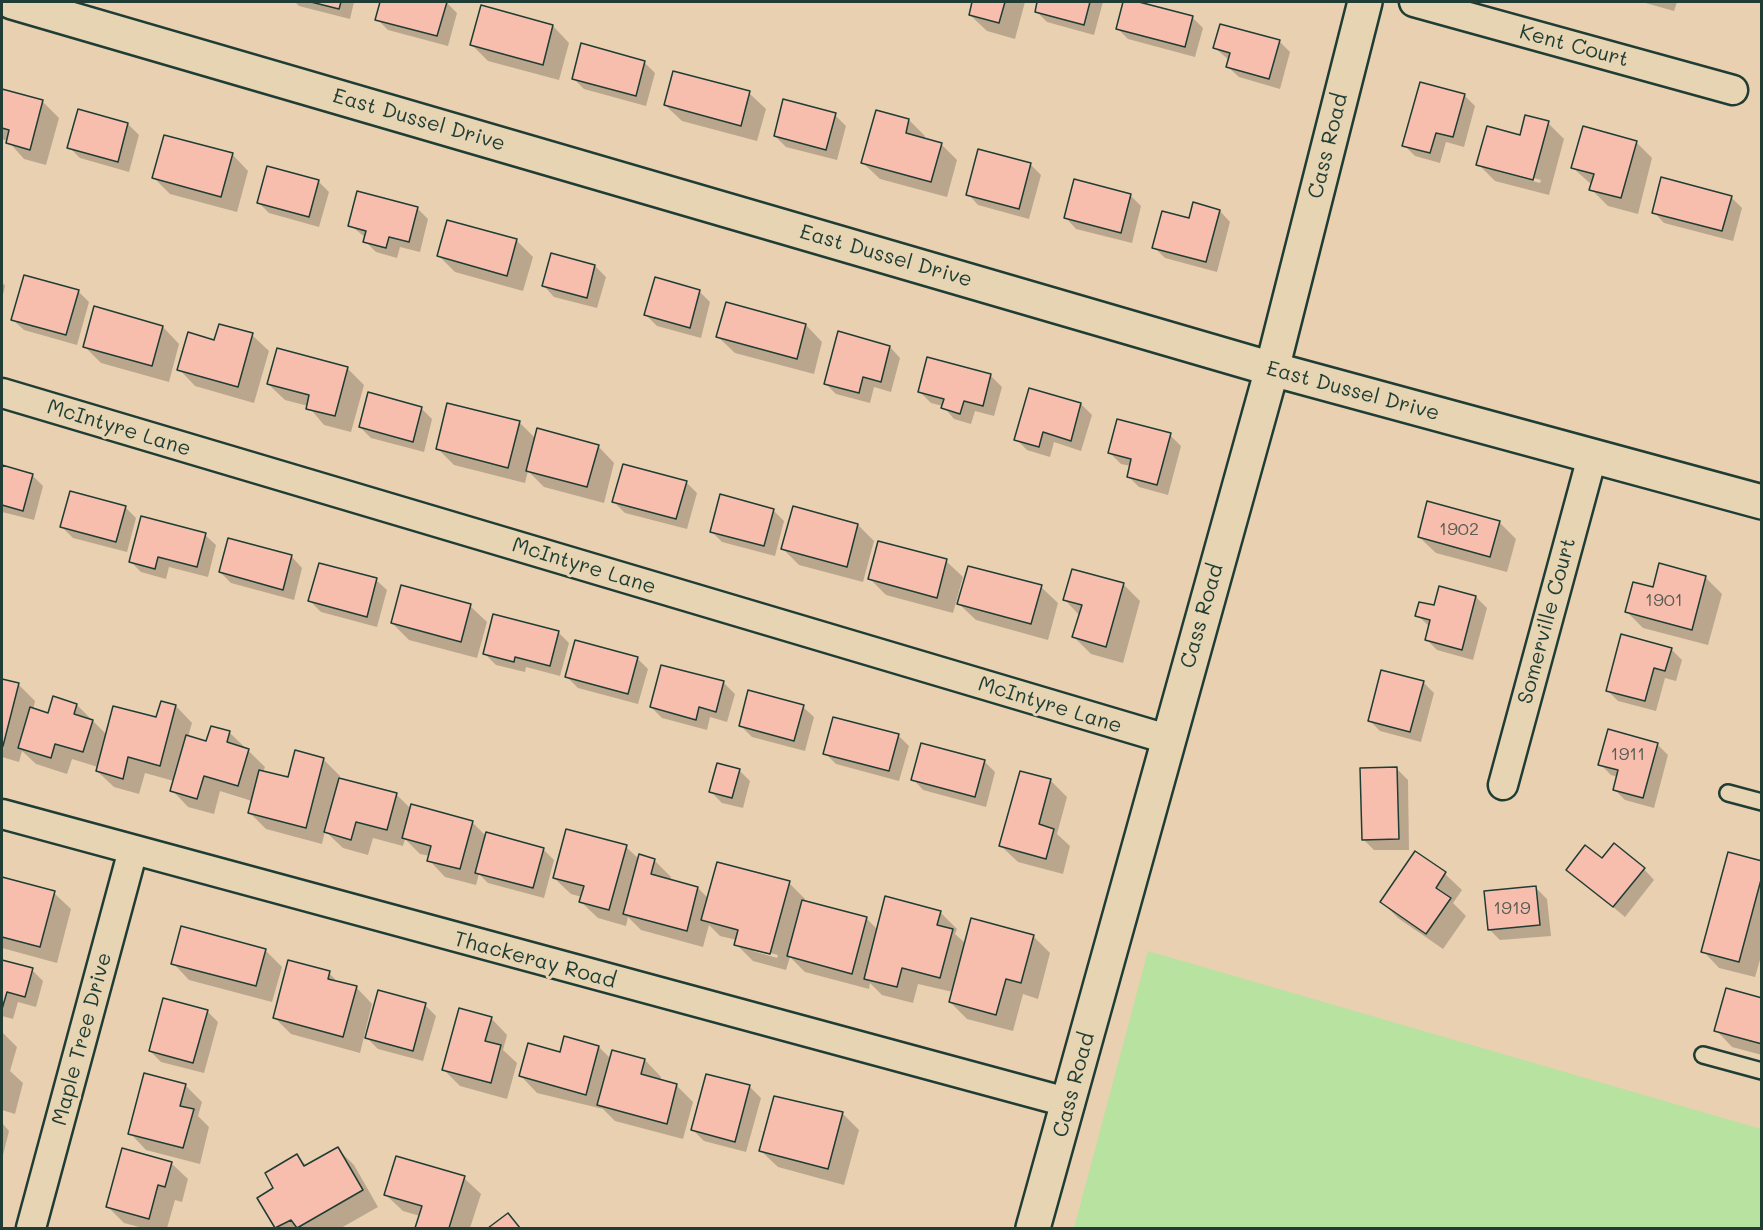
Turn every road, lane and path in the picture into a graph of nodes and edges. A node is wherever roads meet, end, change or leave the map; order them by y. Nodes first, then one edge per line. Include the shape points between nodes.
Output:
1 (12, 2) edge
2 (1365, 2) edge
3 (1414, 2) edge
4 (1733, 90) dead end
5 (1272, 369) junction
6 (2, 393) edge
7 (1592, 457) junction
8 (1761, 502) edge
9 (1167, 739) junction
10 (1503, 785) dead end
11 (1728, 793) dead end
12 (1761, 802) edge
13 (2, 814) edge
14 (133, 850) junction
15 (1703, 1055) dead end
16 (1761, 1071) edge
17 (1070, 1103) junction
18 (31, 1228) edge
19 (1033, 1228) edge

1 - 5 street, East Dussel Drive
2 - 5 street, Cass Road
3 - 4 street, Kent Court
5 - 7 street, East Dussel Drive
5 - 9 street, Cass Road
6 - 9 street, McIntyre Lane
7 - 8 street, East Dussel Drive
7 - 10 street, Somerville Court
9 - 17 street, Cass Road
11 - 12 lane
13 - 14 street, Thackeray Road
14 - 17 street, Thackeray Road
14 - 18 street, Maple Tree Drive
15 - 16 lane
17 - 19 street, Cass Road

